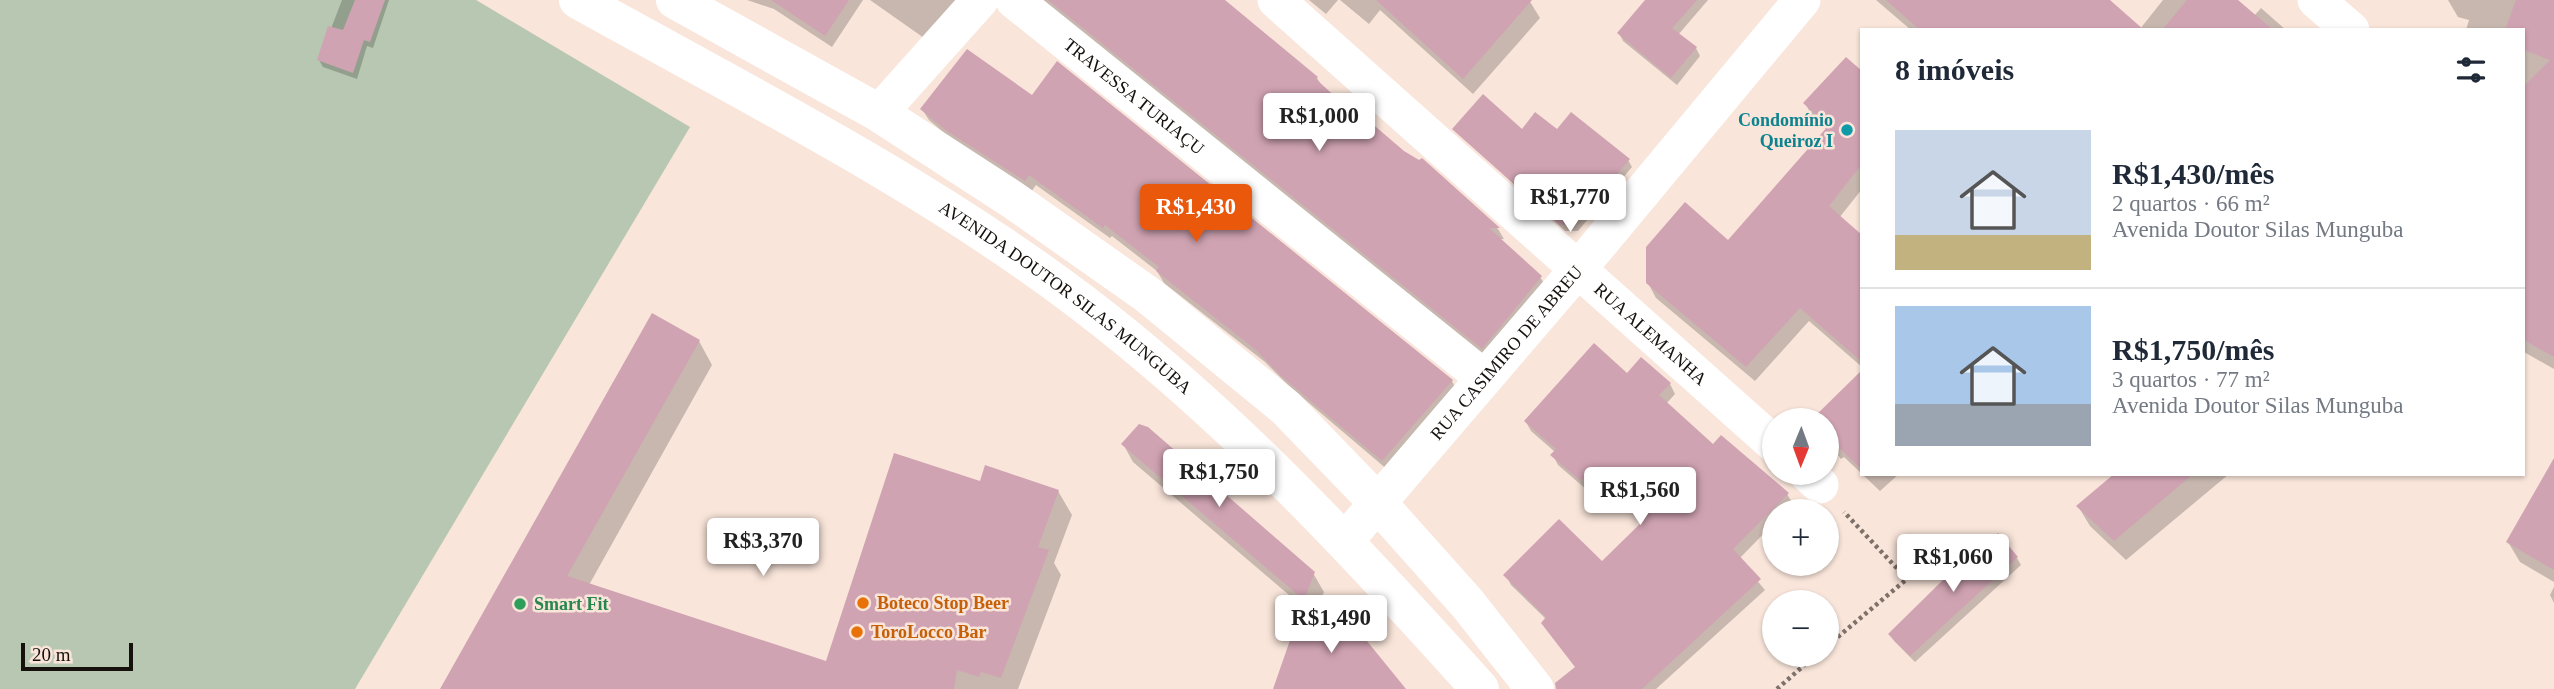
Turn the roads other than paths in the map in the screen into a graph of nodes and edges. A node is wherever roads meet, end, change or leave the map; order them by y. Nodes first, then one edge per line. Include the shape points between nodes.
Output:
1 (578, 0) edge
2 (676, 0) edge
3 (980, 0) edge
4 (1014, 0) edge
5 (1276, 0) edge
6 (1802, 0) edge
7 (2316, 0) edge
8 (2349, 28) edge
9 (879, 113) junction
10 (1579, 268) junction
11 (1484, 378) junction
12 (1762, 433) edge
13 (1376, 501) junction
14 (1345, 541) junction
15 (1480, 689) edge
16 (1535, 689) edge

1 - 14 main road, AVENIDA DOUTOR SILAS MUNGUBA via 871,161 1079,300 1171,375
2 - 9 main road
3 - 9 street
4 - 11 street, TRAVESSA TURIAÇU
5 - 10 street, RUA ALEMANHA
6 - 10 street, RUA CASIMIRO DE ABREU
7 - 8 street
9 - 13 main road via 1148,295 1286,408
10 - 11 street, RUA CASIMIRO DE ABREU
10 - 12 street, RUA ALEMANHA
11 - 13 street, RUA CASIMIRO DE ABREU
13 - 14 street, RUA CASIMIRO DE ABREU
13 - 16 main road via 1467,603
14 - 15 main road, AVENIDA DOUTOR SILAS MUNGUBA

